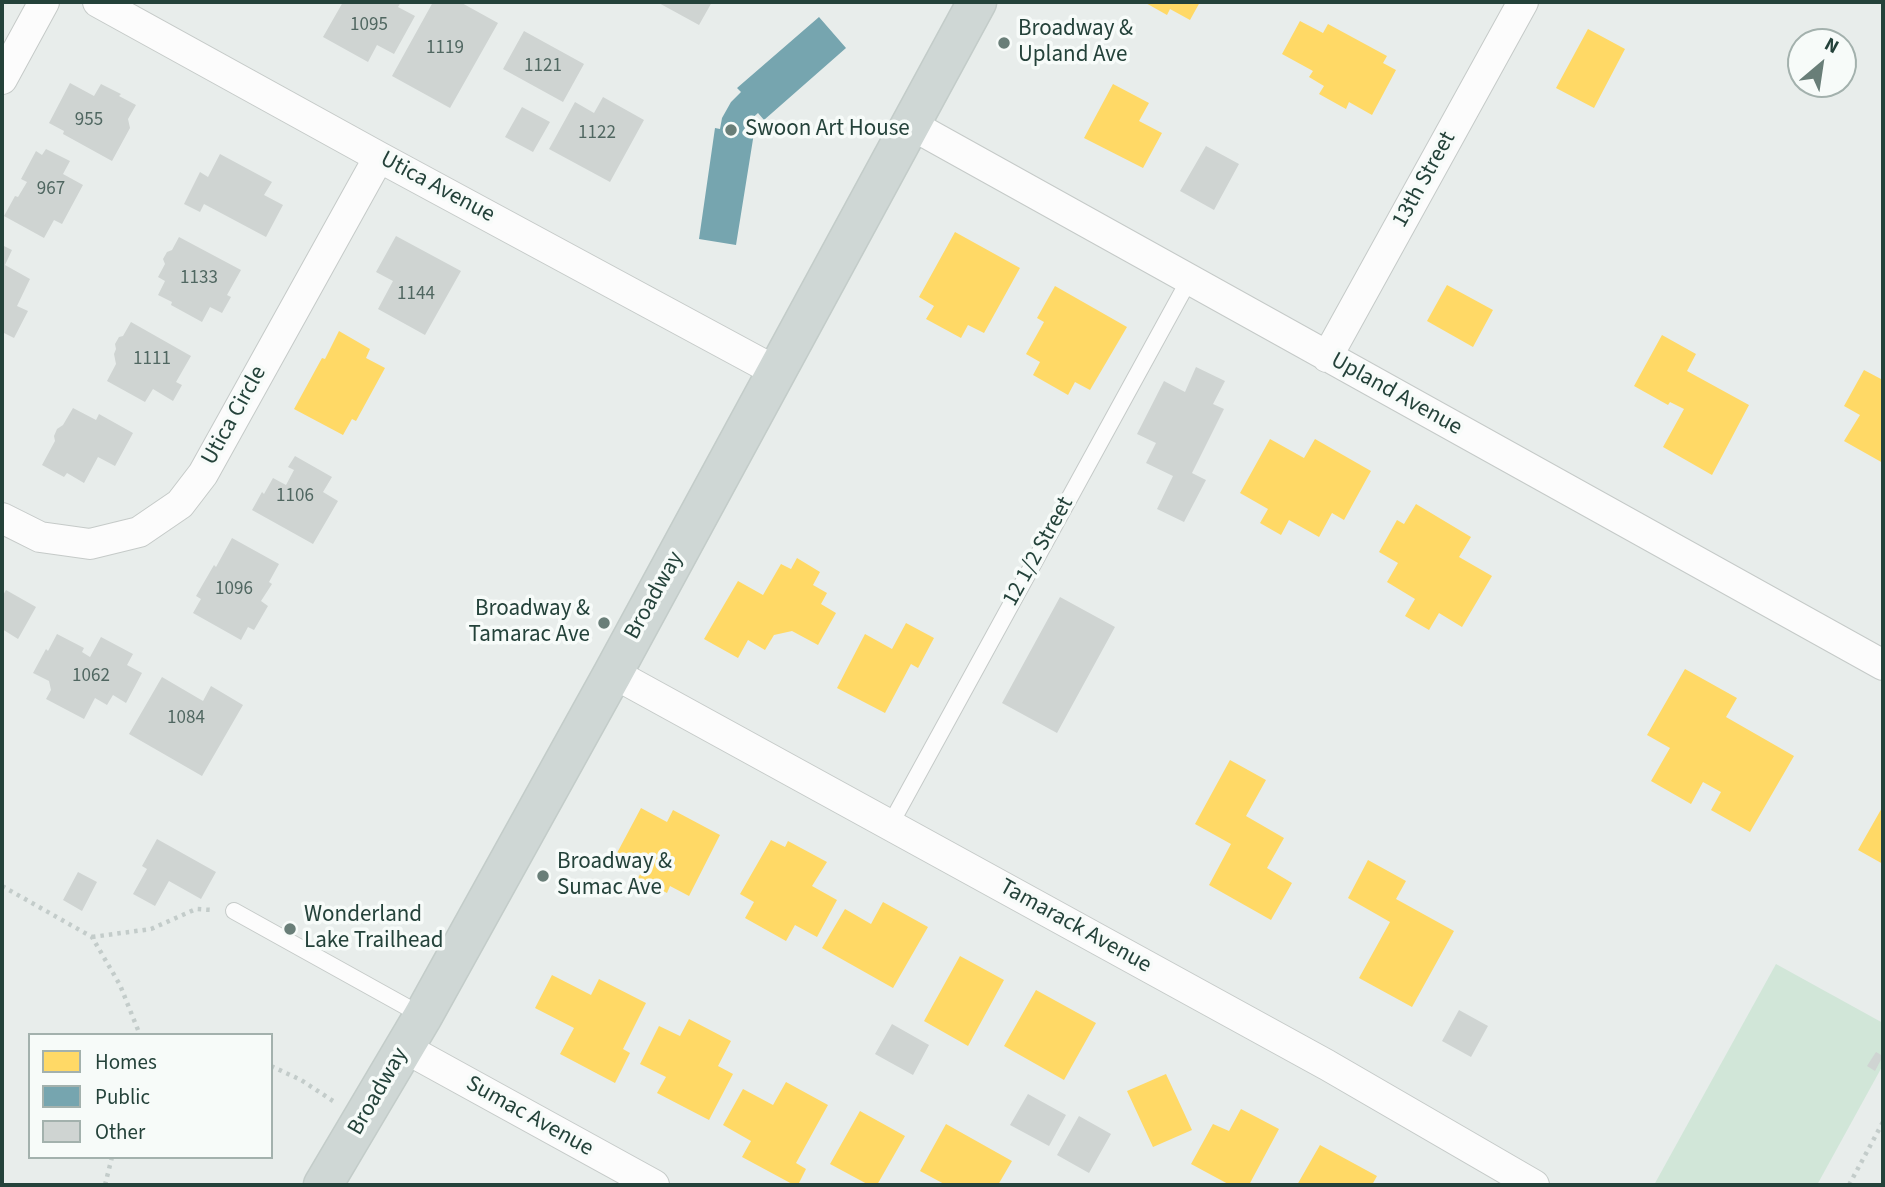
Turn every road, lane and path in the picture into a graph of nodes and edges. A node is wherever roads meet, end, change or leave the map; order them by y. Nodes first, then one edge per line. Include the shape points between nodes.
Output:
1 (44, 2) edge
2 (99, 2) edge
3 (975, 2) edge
4 (1523, 2) edge
5 (2, 79) edge
6 (910, 124) junction
7 (379, 157) junction
8 (1189, 280) junction
9 (1327, 357) junction
10 (777, 372) junction
11 (2, 518) edge
12 (1883, 666) edge
13 (613, 673) junction
14 (890, 825) junction
15 (2, 886) edge
16 (234, 911) joint
17 (92, 937) junction
18 (414, 1032) junction
19 (139, 1033) edge
20 (273, 1067) edge
21 (362, 1121) junction
22 (1883, 1122) edge
23 (112, 1159) edge
24 (105, 1185) edge
25 (323, 1185) edge
26 (654, 1185) edge
27 (1534, 1185) edge
28 (1849, 1185) edge

1 - 5 street
2 - 7 street, Utica Avenue
3 - 6 main road, Broadway
4 - 9 street, 13th Street
6 - 8 street, Upland Avenue
6 - 10 main road, Broadway
7 - 10 street, Utica Avenue
7 - 11 street, Utica Circle via 203,474 180,504 139,532 90,544 40,537
8 - 9 street, Upland Avenue
8 - 14 lane, 12 1/2 Street
9 - 12 street, Upland Avenue
10 - 13 main road, Broadway
13 - 14 street, Tamarack Avenue
13 - 18 main road, Broadway
14 - 27 street, Tamarack Avenue
15 - 17 path
16 - 17 path via 196,909 151,929
16 - 18 lane
17 - 19 path via 120,985
18 - 21 main road, Broadway
18 - 26 street, Sumac Avenue
20 - 21 path
21 - 25 main road, Broadway
22 - 28 path
23 - 24 path

